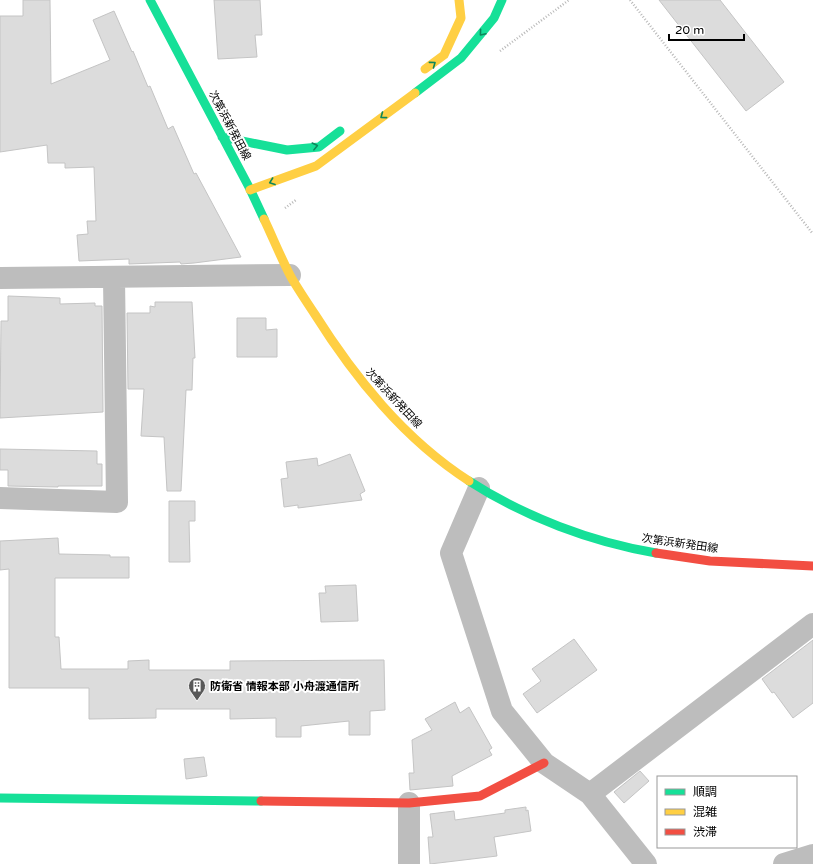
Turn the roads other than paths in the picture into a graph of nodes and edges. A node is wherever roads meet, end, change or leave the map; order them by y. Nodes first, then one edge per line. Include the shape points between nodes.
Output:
1 (150, 0) edge
2 (460, 0) edge
3 (502, 0) edge
4 (419, 74) dead end
5 (350, 124) dead end
6 (222, 137) junction
7 (250, 190) junction
8 (290, 275) junction
9 (0, 278) edge
10 (114, 278) junction
11 (480, 488) junction
12 (0, 498) edge
13 (813, 566) edge
14 (813, 624) edge
15 (544, 763) junction
16 (590, 794) junction
17 (0, 798) edge
18 (409, 803) junction
19 (813, 855) edge
20 (409, 864) edge
21 (646, 864) edge
22 (784, 864) edge

1 - 6 main road, 次第浜新発田線
4 -> 2 main road via 444,55 461,18
3 -> 7 main road via 494,18 461,58 316,166
6 -> 5 main road via 287,150 319,147
6 - 7 main road, 次第浜新発田線
7 - 8 main road, 次第浜新発田線
8 - 10 street
8 - 11 main road, 次第浜新発田線 via 329,339 361,382 405,430 446,466
9 - 10 street
10 - 12 street via 117,502
11 - 13 main road, 次第浜新発田線 via 538,518 583,535 629,548 691,559
11 - 15 street via 451,553 502,711
14 - 16 street
15 - 16 street
15 - 18 main road via 480,796
16 - 21 street
17 - 18 main road
18 - 20 street
19 - 22 street

